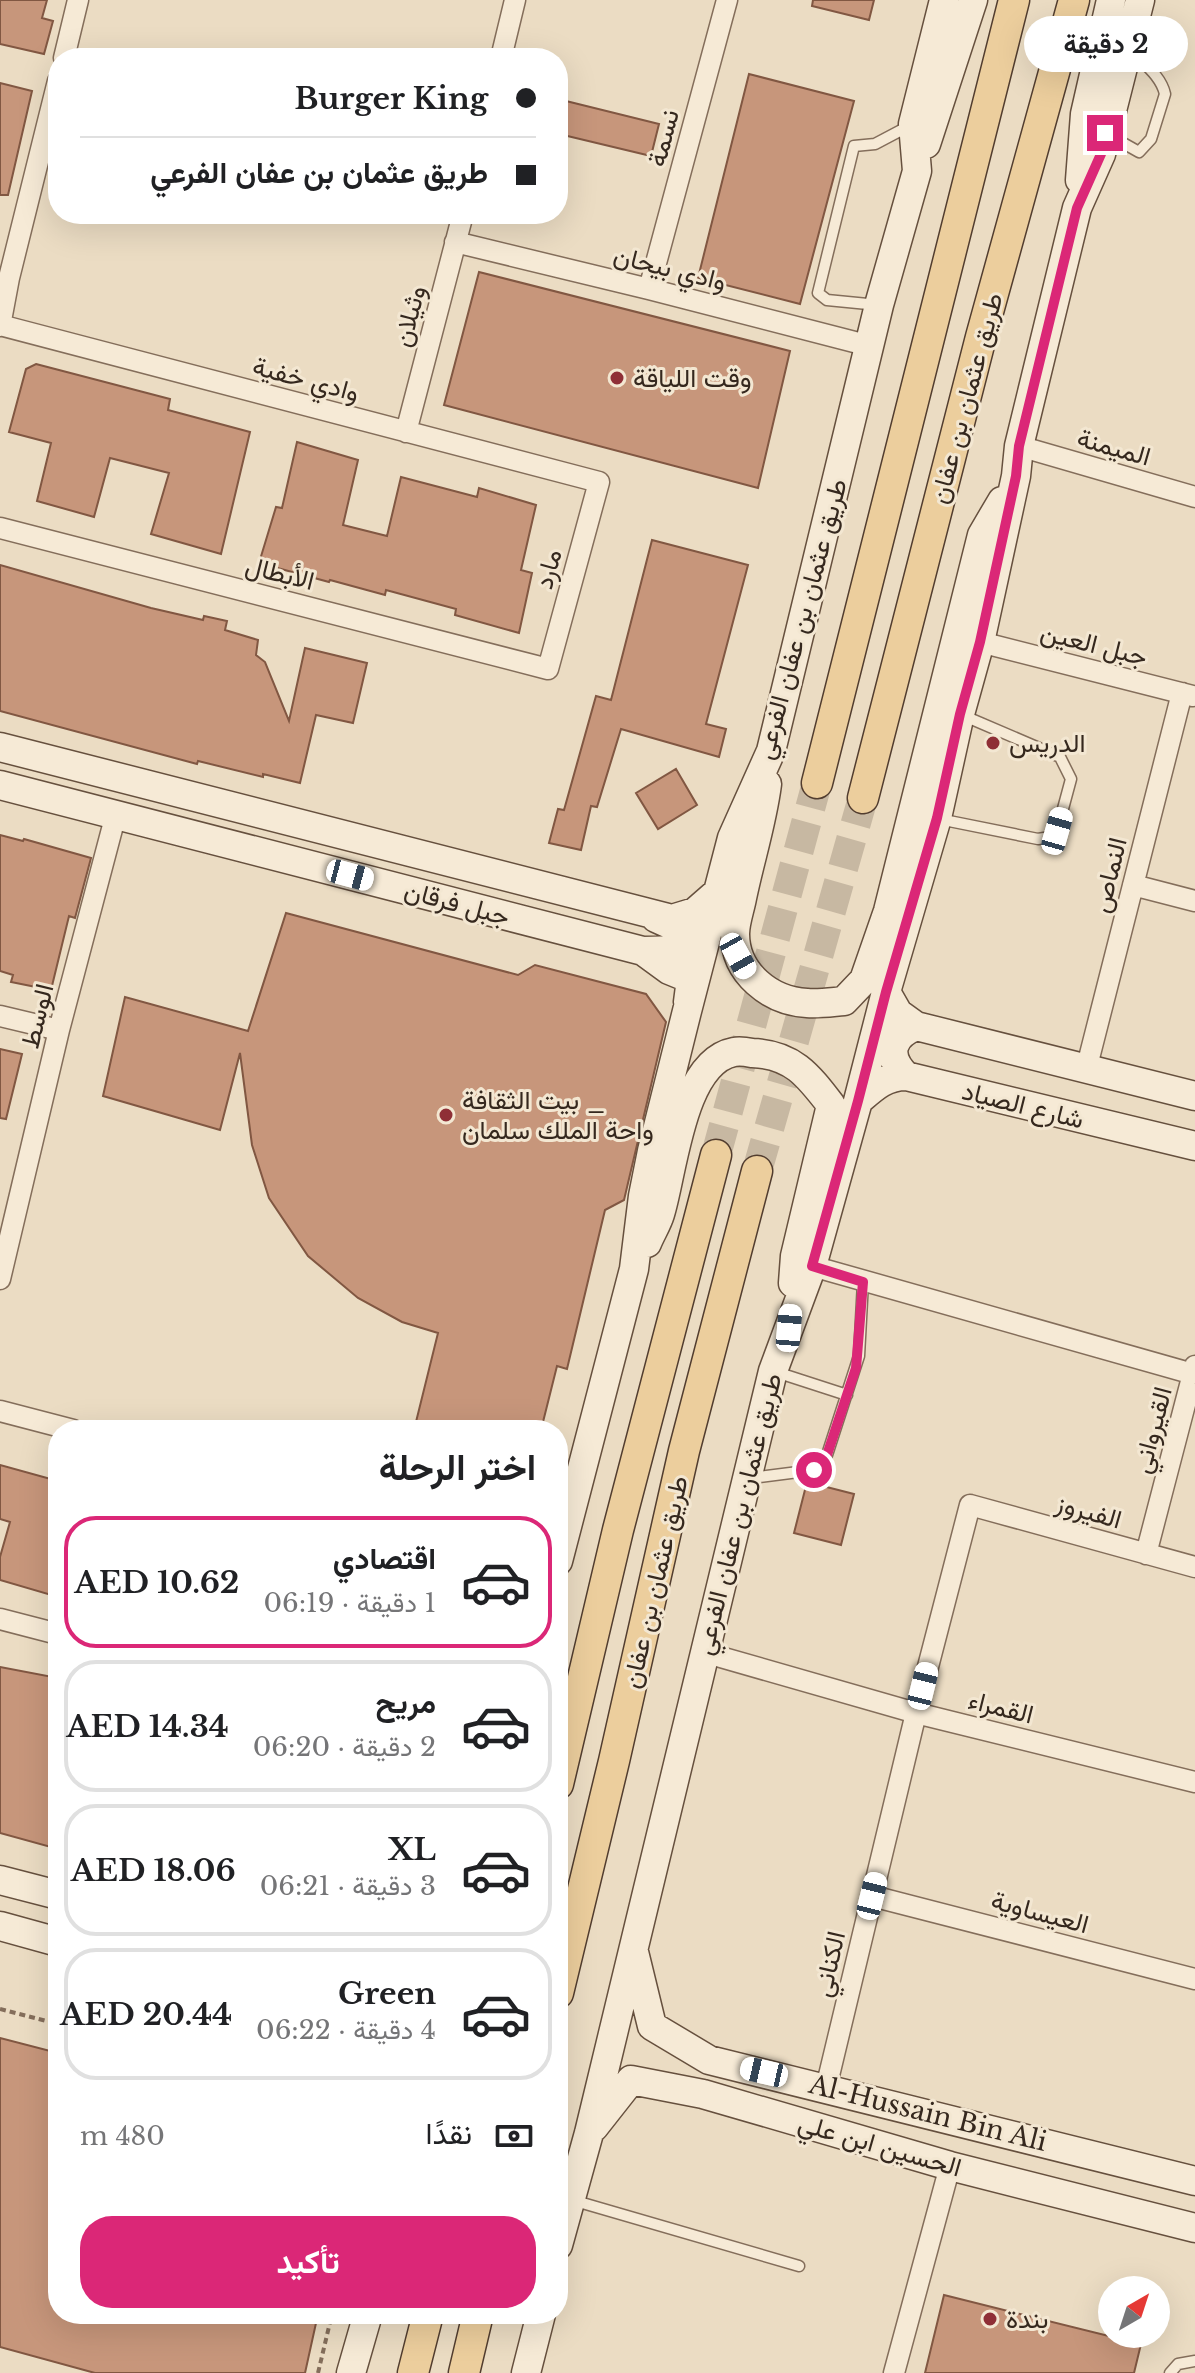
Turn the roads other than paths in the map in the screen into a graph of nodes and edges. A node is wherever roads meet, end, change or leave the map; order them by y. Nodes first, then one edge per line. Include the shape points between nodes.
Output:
1 (78, 0) edge
2 (515, 0) edge
3 (727, 0) edge
4 (944, 0) edge
5 (973, 0) edge
6 (1014, 0) edge
7 (1074, 0) edge
8 (1111, 0) edge
9 (1140, 0) edge
10 (1128, 47) junction
11 (66, 48) edge
12 (503, 48) edge
13 (48, 118) edge
14 (913, 124) junction
15 (1105, 133) junction
16 (917, 171) junction
17 (1077, 208) junction
18 (460, 224) edge
19 (455, 242) junction
20 (5, 276) edge
21 (649, 289) junction
22 (879, 305) junction
23 (0, 326) edge
24 (870, 346) junction
25 (406, 432) junction
26 (1019, 446) junction
27 (1016, 476) junction
28 (599, 482) joint
29 (1195, 497) edge
30 (0, 528) edge
31 (980, 642) junction
32 (548, 669) joint
33 (1188, 695) edge
34 (960, 714) junction
35 (0, 747) edge
36 (771, 751) junction
37 (817, 783) tunnel mouth
38 (0, 785) edge
39 (863, 798) tunnel mouth
40 (116, 814) junction
41 (937, 818) junction
42 (1133, 885) junction
43 (719, 891) junction
44 (1195, 901) edge
45 (643, 912) junction
46 (643, 951) junction
47 (886, 992) junction
48 (687, 1011) junction
49 (0, 1016) edge
50 (916, 1026) junction
51 (59, 1030) junction
52 (1086, 1070) junction
53 (906, 1076) junction
54 (1195, 1096) edge
55 (858, 1101) junction
56 (1195, 1146) edge
57 (716, 1155) tunnel mouth
58 (757, 1171) tunnel mouth
59 (812, 1266) junction
60 (634, 1269) junction
61 (0, 1279) edge
62 (863, 1282) junction
63 (789, 1328) junction
64 (1194, 1370) edge
65 (773, 1371) junction
66 (847, 1395) junction
67 (0, 1411) edge
68 (48, 1423) edge
69 (747, 1479) junction
70 (970, 1505) joint
71 (568, 1520) edge
72 (1146, 1554) junction
73 (1195, 1567) edge
74 (0, 1619) edge
75 (48, 1631) edge
76 (703, 1652) junction
77 (916, 1713) junction
78 (568, 1742) edge
79 (1195, 1782) edge
80 (0, 1880) edge
81 (48, 1892) edge
82 (872, 1896) junction
83 (0, 1926) edge
84 (48, 1939) edge
85 (632, 1948) junction
86 (568, 1952) edge
87 (1195, 1979) edge
88 (709, 2060) junction
89 (826, 2088) junction
90 (703, 2094) junction
91 (589, 2133) junction
92 (950, 2166) junction
93 (1195, 2181) edge
94 (570, 2200) junction
95 (568, 2208) edge
96 (1195, 2228) edge
97 (799, 2266) dead end
98 (365, 2324) edge
99 (425, 2324) edge
100 (476, 2324) edge
101 (538, 2324) edge
102 (1195, 2361) edge
103 (351, 2373) edge
104 (413, 2373) edge
105 (464, 2373) edge
106 (526, 2373) edge
107 (894, 2373) edge
108 (1170, 2373) edge

1 - 11 street
2 - 12 street
3 - 21 street, نسمة
4 - 14 street, طريق عثمان بن عفان الفرعي
5 - 16 street
6 - 37 main road, طريق عثمان بن عفان
7 - 39 main road, طريق عثمان بن عفان
8 - 17 street via 1085,114
9 - 10 street, طريق عثمان بن عفان الفرعي
10 - 15 street, طريق عثمان بن عفان الفرعي
10 - 15 lane via 1159,79 1165,94 1151,139 1139,152
13 - 20 street
14 - 16 street, طريق عثمان بن عفان الفرعي
14 - 22 lane via 875,144 854,146 818,293 827,300
15 - 17 street, طريق عثمان بن عفان الفرعي
16 - 22 street, طريق عثمان بن عفان الفرعي
17 - 26 street, طريق عثمان بن عفان الفرعي
18 - 19 street, وثيلان
19 - 21 street, وادي بيحان
19 - 25 street, وثيلان
20 - 23 street
21 - 24 street, وادي بيحان
22 - 24 street, طريق عثمان بن عفان الفرعي
23 - 25 street, وادي خفية
24 - 36 street, طريق عثمان بن عفان الفرعي
25 - 28 street, وادي خفية
26 - 27 street, طريق عثمان بن عفان الفرعي
26 - 29 street, الميمنة
27 - 31 street, طريق عثمان بن عفان الفرعي
27 - 36 street via 982,535 888,911 864,980 844,1001 806,1003 781,997 752,980 738,956 735,933 762,821
28 - 32 street, مارد
30 - 32 street, الأبطال
31 - 33 street, جبل العين
31 - 34 street, طريق عثمان بن عفان الفرعي
33 - 42 street, النماص
34 - 41 street, طريق عثمان بن عفان الفرعي
34 - 41 lane via 1060,757 1071,779 1057,831 1050,837
35 - 45 street, جبل فرقان
36 - 43 street, طريق عثمان بن عفان الفرعي via 732,838
38 - 40 street, جبل فرقان
40 - 46 street, جبل فرقان
40 - 51 street, الوسط
41 - 47 street, طريق عثمان بن عفان الفرعي
42 - 44 street
42 - 52 street, النماص
43 - 45 street, جبل فرقان via 695,912 672,919
43 - 48 street, طريق عثمان بن عفان الفرعي
45 - 46 street via 687,932 681,950
46 - 48 street, جبل فرقان via 691,979
47 - 50 street via 898,1013
47 - 55 street, طريق عثمان بن عفان الفرعي
48 - 60 street, طريق عثمان بن عفان الفرعي via 652,1151
49 - 51 street
50 - 52 street, شارع الصياد
50 - 53 street via 895,1041 896,1067
51 - 61 street, الوسط
52 - 54 street, شارع الصياد
53 - 55 street via 879,1083
53 - 56 street, شارع الصياد
55 - 59 street, طريق عثمان بن عفان الفرعي
57 - 78 main road, طريق عثمان بن عفان
58 - 86 main road, طريق عثمان بن عفان via 684,1451
59 - 62 street
59 - 63 street, طريق عثمان بن عفان الفرعي
60 - 63 street via 660,1215 695,1085 710,1065 733,1052 775,1054 809,1077 831,1105 795,1256
60 - 71 street, طريق عثمان بن عفان الفرعي
62 - 64 street
62 - 66 lane via 859,1356
63 - 65 street, طريق عثمان بن عفان الفرعي
64 - 72 street, القيرواني
65 - 66 lane
65 - 69 street, طريق عثمان بن عفان الفرعي
66 - 69 lane via 821,1466
67 - 68 street
69 - 76 street, طريق عثمان بن عفان الفرعي
70 - 72 street, الفيروز
70 - 77 street, الكناني
72 - 73 street, الفيروز
74 - 75 street
76 - 77 street, القمراء
76 - 85 street, طريق عثمان بن عفان الفرعي
77 - 79 street, القمراء
77 - 82 street, الكناني
80 - 81 street
82 - 87 street, العيساوية
82 - 89 street, الكناني
83 - 84 street
85 - 88 street, Al-Hussain Bin Ali via 652,2026
85 - 91 street, طريق عثمان بن عفان الفرعي
88 - 89 street, Al-Hussain Bin Ali
88 - 90 street
89 - 93 street, Al-Hussain Bin Ali
90 - 91 street, الحسين ابن علي via 631,2080
90 - 92 street, الحسين ابن علي
91 - 94 street, طريق عثمان بن عفان الفرعي
92 - 96 street, الحسين ابن علي
92 - 107 street
94 - 95 street, طريق عثمان بن عفان الفرعي
94 - 97 lane
98 - 103 street
99 - 104 main road
100 - 105 main road
101 - 106 street
102 - 108 lane via 1178,2364

